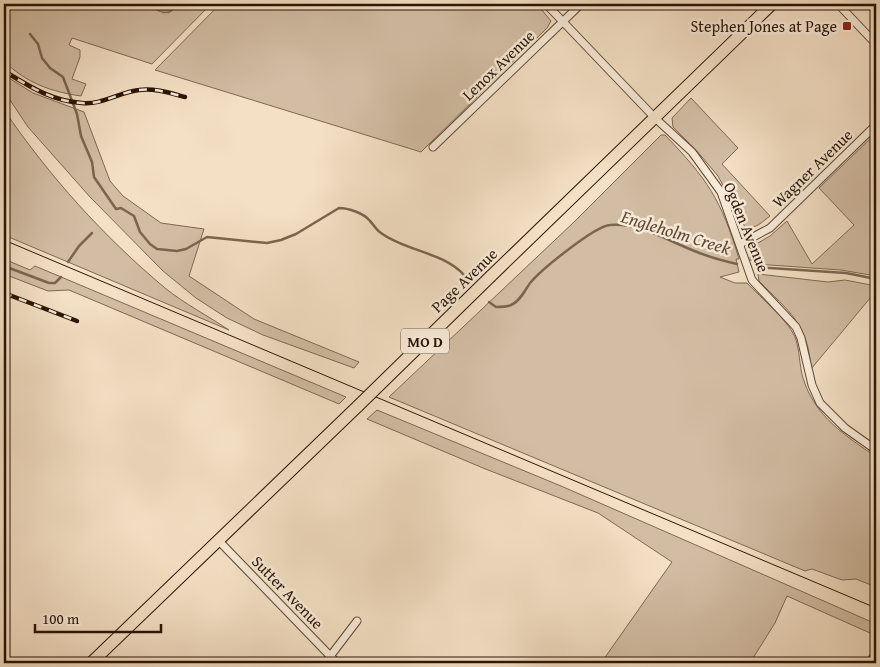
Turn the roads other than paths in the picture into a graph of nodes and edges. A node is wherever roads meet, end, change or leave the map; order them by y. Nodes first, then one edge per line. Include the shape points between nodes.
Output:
1 (546, 4) edge
2 (581, 4) edge
3 (772, 4) edge
4 (838, 4) edge
5 (563, 21) junction
6 (876, 44) edge
7 (656, 118) junction
8 (876, 125) edge
9 (433, 147) dead end
10 (740, 244) junction
11 (876, 450) edge
12 (218, 540) junction
13 (357, 621) dead end
14 (876, 653) edge
15 (330, 656) junction
16 (92, 663) edge
17 (325, 663) edge
18 (337, 663) edge
19 (870, 663) edge

1 - 5 street, Ogden Avenue
2 - 5 street, Lenox Avenue
3 - 7 main road, Page Avenue / MO D
4 - 6 street
5 - 7 street, Ogden Avenue
5 - 9 street, Lenox Avenue
7 - 10 street, Ogden Avenue via 692,152 721,192
7 - 12 main road, Page Avenue / MO D, bridge
8 - 10 street, Wagner Avenue via 770,228
10 - 11 street, Ogden Avenue via 752,280 796,327 812,386 820,403 845,428
12 - 15 street, Sutter Avenue
12 - 16 main road, Page Avenue / MO D
13 - 15 street
14 - 19 street
15 - 17 street
15 - 18 street, Sutter Avenue

